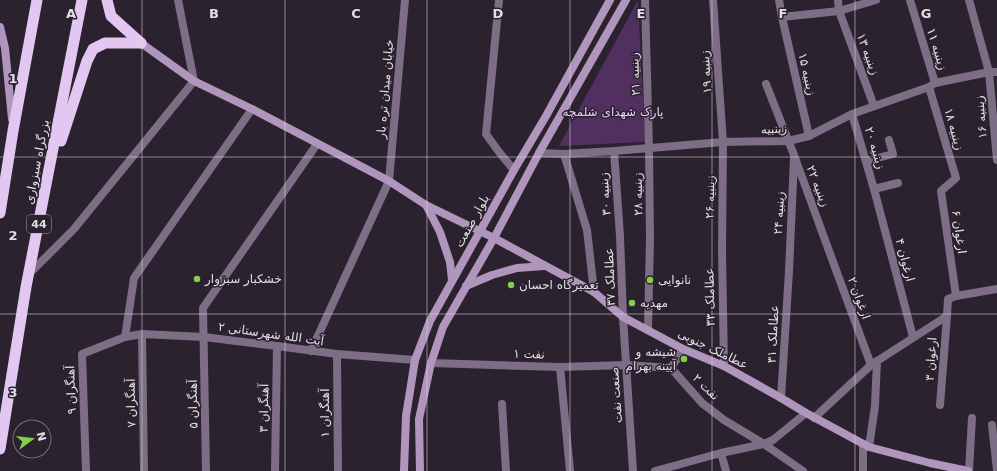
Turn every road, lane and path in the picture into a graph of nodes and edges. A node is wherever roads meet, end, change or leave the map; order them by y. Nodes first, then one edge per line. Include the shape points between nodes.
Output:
1 (37, 0) edge
2 (82, 0) edge
3 (107, 0) edge
4 (178, 0) edge
5 (405, 0) edge
6 (500, 0) edge
7 (610, 0) edge
8 (626, 0) edge
9 (645, 0) edge
10 (713, 0) edge
11 (779, 0) edge
12 (838, 0) edge
13 (876, 0) edge
14 (910, 0) edge
15 (969, 0) edge
16 (840, 11) junction
17 (782, 17) junction
18 (0, 27) edge
19 (141, 43) junction
20 (993, 72) edge
21 (194, 81) junction
22 (766, 84) dead end
23 (932, 85) junction
24 (874, 106) junction
25 (252, 110) junction
26 (852, 114) junction
27 (546, 116) junction
28 (557, 122) junction
29 (13, 131) junction
30 (810, 136) junction
31 (889, 140) dead end
32 (788, 141) junction
33 (723, 142) junction
34 (317, 144) junction
35 (649, 148) junction
36 (614, 151) junction
37 (539, 154) junction
38 (564, 154) junction
39 (794, 155) junction
40 (997, 160) edge
41 (866, 161) junction
42 (514, 170) junction
43 (956, 178) joint
44 (389, 181) junction
45 (898, 183) dead end
46 (46, 185) junction
47 (874, 188) junction
48 (426, 205) junction
49 (0, 213) edge
50 (480, 231) junction
51 (620, 236) joint
52 (494, 238) junction
53 (825, 240) joint
54 (722, 251) joint
55 (545, 266) junction
56 (789, 271) joint
57 (29, 274) junction
58 (452, 280) junction
59 (466, 286) junction
60 (997, 289) edge
61 (594, 292) junction
62 (956, 296) junction
63 (947, 316) junction
64 (623, 317) junction
65 (430, 320) junction
66 (443, 327) junction
67 (648, 330) junction
68 (142, 334) junction
69 (125, 337) junction
70 (204, 337) junction
71 (913, 337) junction
72 (277, 346) junction
73 (683, 349) junction
74 (311, 351) junction
75 (337, 354) junction
76 (415, 360) junction
77 (431, 363) junction
78 (874, 363) junction
79 (626, 365) junction
80 (724, 366) junction
81 (560, 367) junction
82 (671, 368) junction
83 (781, 398) junction
84 (502, 404) dead end
85 (940, 405) dead end
86 (806, 413) junction
87 (814, 418) junction
88 (972, 418) dead end
89 (992, 425) dead end
90 (764, 444) junction
91 (866, 446) junction
92 (0, 448) edge
93 (720, 453) junction
94 (931, 467) edge
95 (997, 470) edge
96 (86, 471) edge
97 (144, 471) edge
98 (206, 471) edge
99 (275, 471) edge
100 (338, 471) edge
101 (404, 471) edge
102 (420, 471) edge
103 (506, 471) edge
104 (570, 471) edge
105 (633, 471) edge
106 (655, 471) edge
107 (726, 471) edge
108 (803, 471) edge
109 (863, 471) edge
110 (954, 471) edge
111 (968, 471) edge

1 - 29 highway
2 - 46 highway, بزرگراه سبزواری / 44
3 - 19 highway via 111,16
4 - 21 street
5 - 44 street, خیابان میدان تره بار
6 - 42 street via 486,134
7 - 27 main road, بلوار صنعت
8 - 28 main road
9 - 35 street, زینبیه ۲۱
10 - 33 street, زینبیه ۱۹
11 - 17 street, زینبیه ۱۵
12 - 16 street, زینبیه ۱۳
13 - 16 street
14 - 23 street, زینبیه ۱۱
15 - 20 street, زینبیه ۱۶
16 - 17 street
16 - 24 street, زینبیه ۱۳
17 - 30 street, زینبیه ۱۵
18 - 29 main road via 6,48
19 - 21 main road, عطاملک جنوبی
19 - 46 highway via 106,43 93,49
20 - 23 street, زینبیه
20 - 40 street, زینبیه ۱۶
21 - 25 main road, عطاملک جنوبی
21 - 57 street via 74,229
22 - 32 street, زینبیه ۲۲
23 - 24 street, زینبیه
23 - 43 street, زینبیه ۱۸
24 - 26 street, زینبیه
25 - 34 main road, عطاملک جنوبی
25 - 69 street via 134,278
26 - 30 street, زینبیه
26 - 41 street, زینبیه ۲۰
27 - 28 main road
27 - 42 main road, بلوار صنعت
28 - 37 main road
29 - 49 highway
30 - 32 street, زینبیه
31 - 41 street via 893,154
32 - 33 street, زینبیه
32 - 39 street, زینبیه ۲۲
33 - 35 street, زینبیه
33 - 54 street, زینبیه ۲۶
34 - 44 main road, عطاملک جنوبی
34 - 70 street, آهنگران ۵ via 203,308
35 - 36 street, زینبیه
35 - 67 street, زینبیه ۲۸
36 - 38 street, زینبیه
36 - 51 street, زینبیه ۳۰
37 - 38 street, زینبیه
37 - 52 main road
38 - 61 street via 588,230
39 - 53 street, زینبیه ۲۲
39 - 56 street, زینبیه ۲۴
41 - 47 street, زینبیه ۲۰
42 - 50 main road, بلوار صنعت
43 - 62 street, ارغوان ۶ via 941,191
44 - 48 main road, عطاملک جنوبی
44 - 74 street, خیابان میدان تره بار
45 - 47 street
46 - 57 highway, بزرگراه سبزواری / 44
47 - 71 street, ارغوان ۴
48 - 50 main road, عطاملک جنوبی
48 - 58 main road via 440,232 450,262
50 - 52 main road, عطاملک جنوبی
50 - 58 main road, بلوار صنعت
51 - 64 street, عطاملک ۳۷
52 - 55 main road, عطاملک جنوبی
52 - 59 main road
53 - 78 street, ارغوان ۲
54 - 80 street, عطاملک ۳۳
55 - 59 main road via 517,268
55 - 61 main road, عطاملک جنوبی
56 - 83 street, عطاملک ۳۱
57 - 92 highway, بزرگراه سبزواری / 44
58 - 65 main road, بلوار صنعت
59 - 66 main road
60 - 62 street
61 - 64 main road, عطاملک جنوبی
62 - 63 street, ارغوان ۳ via 948,299
63 - 71 street
63 - 85 street, ارغوان ۳
64 - 67 main road, عطاملک جنوبی
64 - 79 street, صنعت نفت
65 - 66 main road
65 - 76 main road, بلوار صنعت
66 - 77 main road
67 - 73 main road, عطاملک جنوبی
68 - 69 street, آیت الله شهرستانی ۲
68 - 70 street, آیت الله شهرستانی ۲
68 - 97 street, آهنگران ۷
69 - 96 street, آهنگران ۹ via 82,354
70 - 72 street, آیت الله شهرستانی ۲
70 - 98 street, آهنگران ۵
71 - 78 street
72 - 74 street, آیت الله شهرستانی ۲
72 - 99 street, آهنگران ۳
73 - 80 main road, عطاملک جنوبی
73 - 82 street
74 - 75 street, آیت الله شهرستانی ۲
75 - 76 street, آیت الله شهرستانی ۲
75 - 100 street, آهنگران ۱
76 - 101 main road, بلوار صنعت via 406,416
77 - 81 street, نفت ۱
77 - 102 main road via 419,419
78 - 87 street
78 - 91 street via 875,406
79 - 81 street, نفت ۱
79 - 82 street
79 - 105 street, صنعت نفت
80 - 83 main road, عطاملک جنوبی
81 - 104 street
82 - 90 street, نفت ۲ via 702,403 724,420
83 - 86 main road, عطاملک جنوبی
84 - 103 street
86 - 87 main road, عطاملک جنوبی
86 - 90 street via 773,440
87 - 91 main road, عطاملک جنوبی
88 - 111 street
89 - 95 street
90 - 93 street
90 - 108 street, نفت ۲
91 - 94 main road, عطاملک جنوبی
91 - 109 street
93 - 106 street
93 - 107 street
94 - 110 main road
94 - 111 main road

